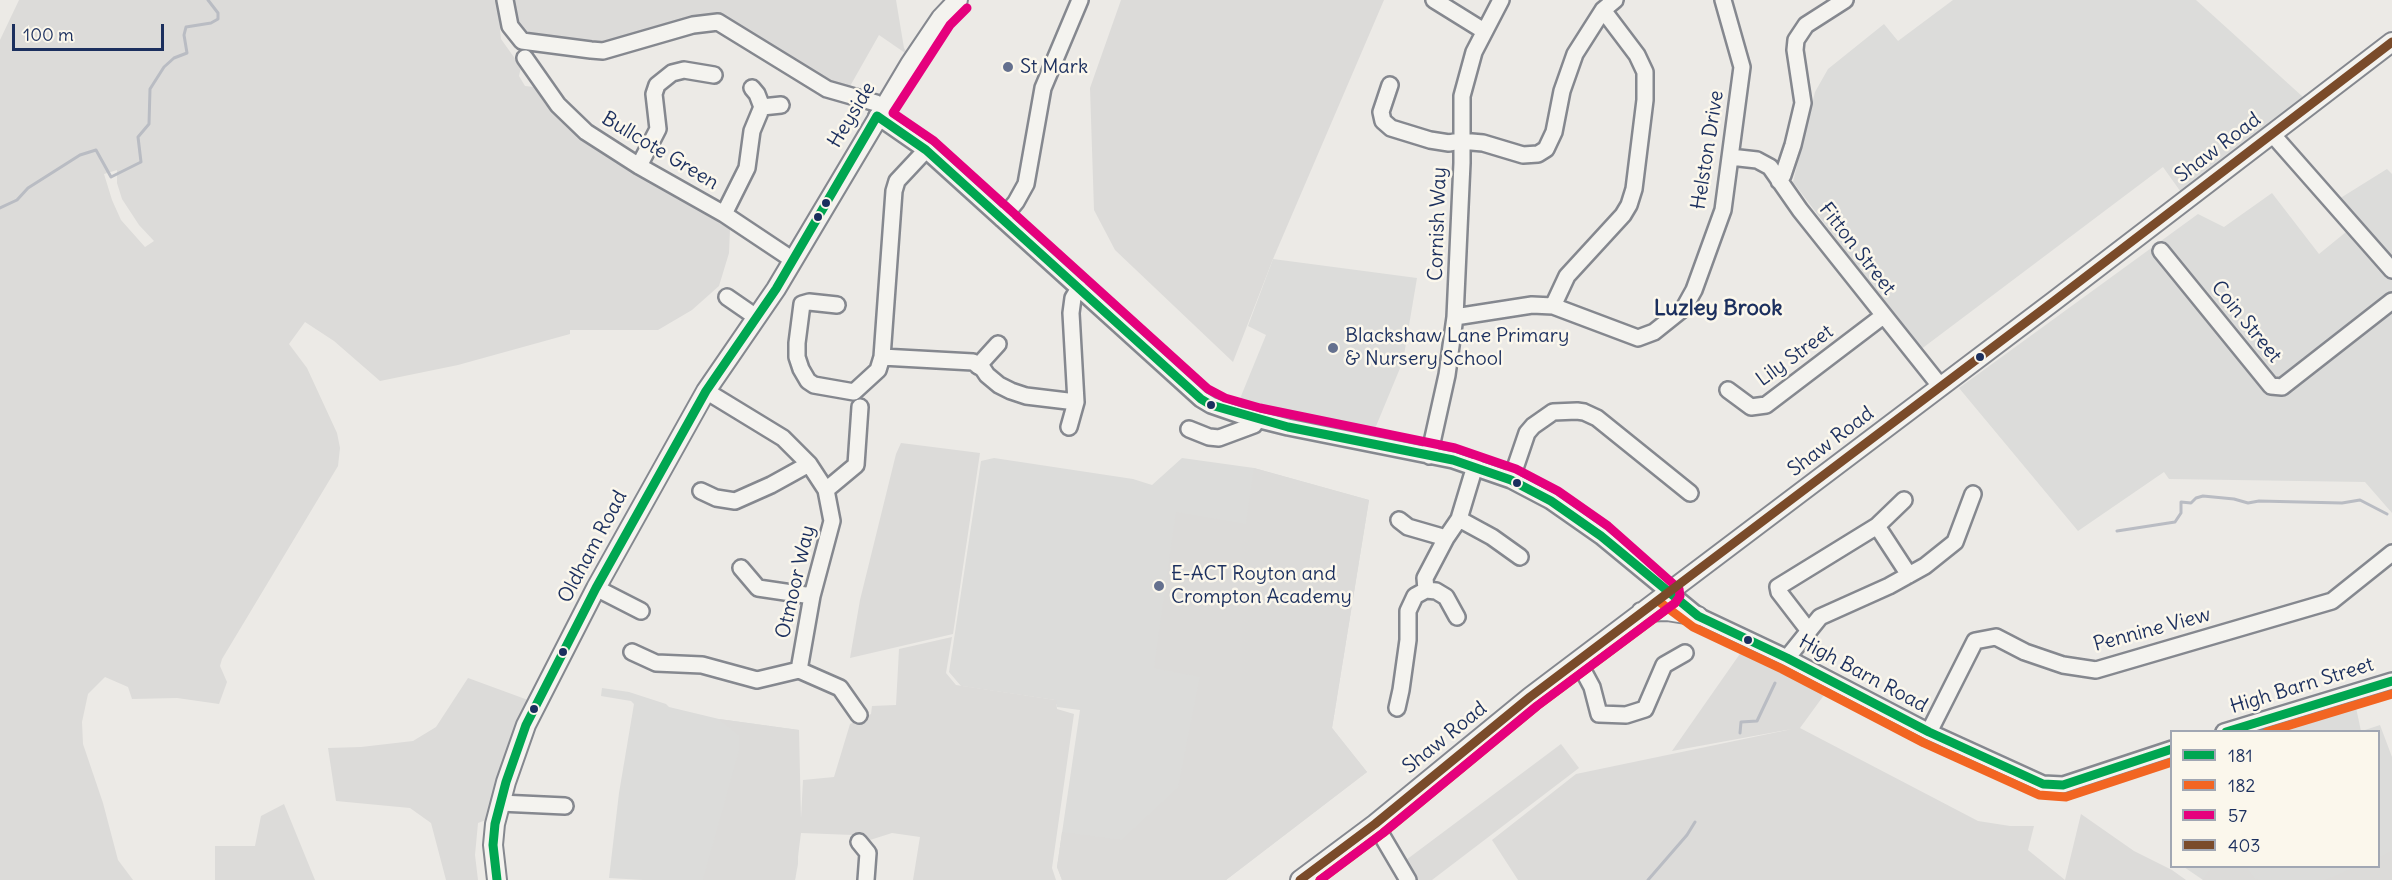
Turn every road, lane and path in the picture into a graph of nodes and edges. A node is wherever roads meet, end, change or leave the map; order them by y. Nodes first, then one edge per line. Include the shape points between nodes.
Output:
1 (505, 0) edge
2 (958, 0) edge
3 (1080, 0) edge
4 (1434, 0) edge
5 (1501, 0) edge
6 (1723, 0) edge
7 (1845, 0) edge
8 (1609, 5) edge
9 (1484, 32) junction
10 (2392, 42) edge
11 (525, 58) dead end
12 (714, 75) dead end
13 (1390, 85) dead end
14 (752, 88) dead end
15 (782, 105) dead end
16 (762, 107) junction
17 (880, 112) junction
18 (2273, 135) junction
19 (1460, 141) junction
20 (926, 150) junction
21 (1730, 157) junction
22 (639, 166) junction
23 (1779, 180) junction
24 (724, 214) junction
25 (1002, 219) junction
26 (2161, 251) dead end
27 (793, 260) junction
28 (2392, 270) edge
29 (1078, 288) junction
30 (727, 297) dead end
31 (2392, 301) edge
32 (837, 305) dead end
33 (1553, 306) junction
34 (1883, 316) junction
35 (756, 317) junction
36 (1455, 317) junction
37 (998, 344) dead end
38 (880, 363) junction
39 (975, 364) junction
40 (1941, 387) junction
41 (1728, 390) dead end
42 (706, 391) junction
43 (1076, 402) junction
44 (860, 407) dead end
45 (1257, 420) junction
46 (1069, 428) dead end
47 (1189, 429) dead end
48 (1429, 456) junction
49 (809, 464) junction
50 (1475, 466) junction
51 (1511, 480) junction
52 (826, 490) junction
53 (701, 491) dead end
54 (1690, 493) dead end
55 (1973, 494) dead end
56 (1904, 500) dead end
57 (1459, 519) junction
58 (1399, 520) dead end
59 (1876, 526) junction
60 (1446, 538) junction
61 (2392, 553) edge
62 (1520, 557) dead end
63 (741, 568) dead end
64 (1910, 575) junction
65 (596, 588) junction
66 (1426, 590) junction
67 (1668, 593) junction
68 (812, 596) junction
69 (641, 611) dead end
70 (1641, 612) junction
71 (1698, 616) junction
72 (1457, 617) dead end
73 (1809, 631) junction
74 (632, 652) dead end
75 (1685, 653) dead end
76 (1787, 658) junction
77 (1578, 661) junction
78 (799, 670) junction
79 (2392, 681) edge
80 (1397, 708) dead end
81 (859, 716) dead end
82 (2231, 730) edge
83 (1929, 732) junction
84 (2170, 749) edge
85 (500, 803) junction
86 (565, 806) dead end
87 (1375, 824) junction
88 (859, 842) dead end
89 (497, 880) edge
90 (866, 880) edge
91 (1300, 880) edge
92 (1408, 880) edge

1 - 17 street, High Barn Road via 510,26 522,41 591,51 718,22 827,89 876,103
2 - 17 main road, Heyside via 941,18
3 - 25 street via 1043,88 1026,184
4 - 9 street
5 - 9 street, Cornish Way
6 - 21 street, Helston Drive via 1742,67
7 - 23 street via 1806,24 1796,40 1803,103
8 - 19 street via 1575,54 1546,149 1530,156
8 - 33 street via 1646,78 1634,189 1623,215 1567,276
9 - 19 street, Cornish Way via 1462,96
10 - 18 main road, Shaw Road
11 - 22 street, Bullcote Green via 570,119
12 - 22 street via 684,70 662,79 654,94 658,129
13 - 19 street via 1381,112 1385,125 1430,140
14 - 16 street
15 - 16 street
16 - 24 street via 752,131 747,168
17 - 20 street, High Barn Road
17 - 27 main road, Heyside
18 - 28 street
18 - 40 main road, Shaw Road
19 - 36 street, Cornish Way
20 - 25 street, High Barn Road
20 - 38 street via 897,181 894,191
21 - 23 street, Fitton Street via 1757,160 1770,167
21 - 33 street, Helston Drive via 1722,210 1694,290 1677,316 1638,338
22 - 24 street, Bullcote Green
23 - 34 street, Fitton Street
24 - 27 street, Bullcote Green
25 - 29 street, High Barn Road
26 - 31 street, Coin Street via 2271,386 2282,387
27 - 35 main road, Oldham Road
29 - 43 street via 1071,313
29 - 45 street, High Barn Road via 1201,399
30 - 35 street
32 - 38 street via 802,304 797,357 808,381 820,387 854,392
33 - 36 street, Helston Drive via 1532,305
34 - 40 street, Fitton Street
34 - 41 street, Lily Street via 1766,405 1751,407
35 - 42 main road, Oldham Road
36 - 48 street, Cornish Way
37 - 39 street
38 - 39 street
39 - 43 street via 999,386 1011,391
40 - 67 main road, Shaw Road
42 - 49 street, Otmoor Way via 783,438
42 - 65 main road, Oldham Road
43 - 46 street
44 - 52 street via 856,465
45 - 47 street via 1254,425 1218,438
45 - 48 street, High Barn Road
48 - 50 street, High Barn Road
49 - 52 street, Otmoor Way
49 - 53 street via 735,501
50 - 51 street, High Barn Road
50 - 57 street
51 - 54 street via 1533,426 1553,412 1577,411 1597,418
51 - 67 street, High Barn Road via 1551,501 1601,536
52 - 68 street, Otmoor Way via 832,522
55 - 64 street via 1955,542
56 - 59 street
57 - 60 street
57 - 62 street
58 - 60 street via 1408,527
59 - 64 street
59 - 73 street via 1778,587
60 - 66 street via 1425,578
61 - 83 street, Pennine View via 2332,601 2096,670 2035,655 1996,637 1975,641
63 - 68 street via 758,588
64 - 73 street via 1820,617
65 - 69 street
65 - 85 main road, Oldham Road via 526,725
66 - 72 street via 1446,597
66 - 80 street via 1415,596 1408,611 1408,640
67 - 70 main road, Shaw Road
67 - 71 street, High Barn Road
68 - 78 street, Otmoor Way
70 - 71 main road
70 - 77 main road, Shaw Road
71 - 76 street, High Barn Road
73 - 76 street
74 - 78 street, Otmoor Way via 656,663 702,665 757,680
75 - 77 street via 1664,665 1645,709 1626,715 1599,714 1592,687
76 - 83 street, High Barn Road
77 - 87 main road, Shaw Road
78 - 81 street via 840,688
79 - 82 street, High Barn Street
83 - 84 street, High Barn Road via 2043,784 2063,785
85 - 86 street
85 - 89 main road, Oldham Road via 494,845
87 - 91 main road, Shaw Road
87 - 92 street
88 - 90 street via 868,853

